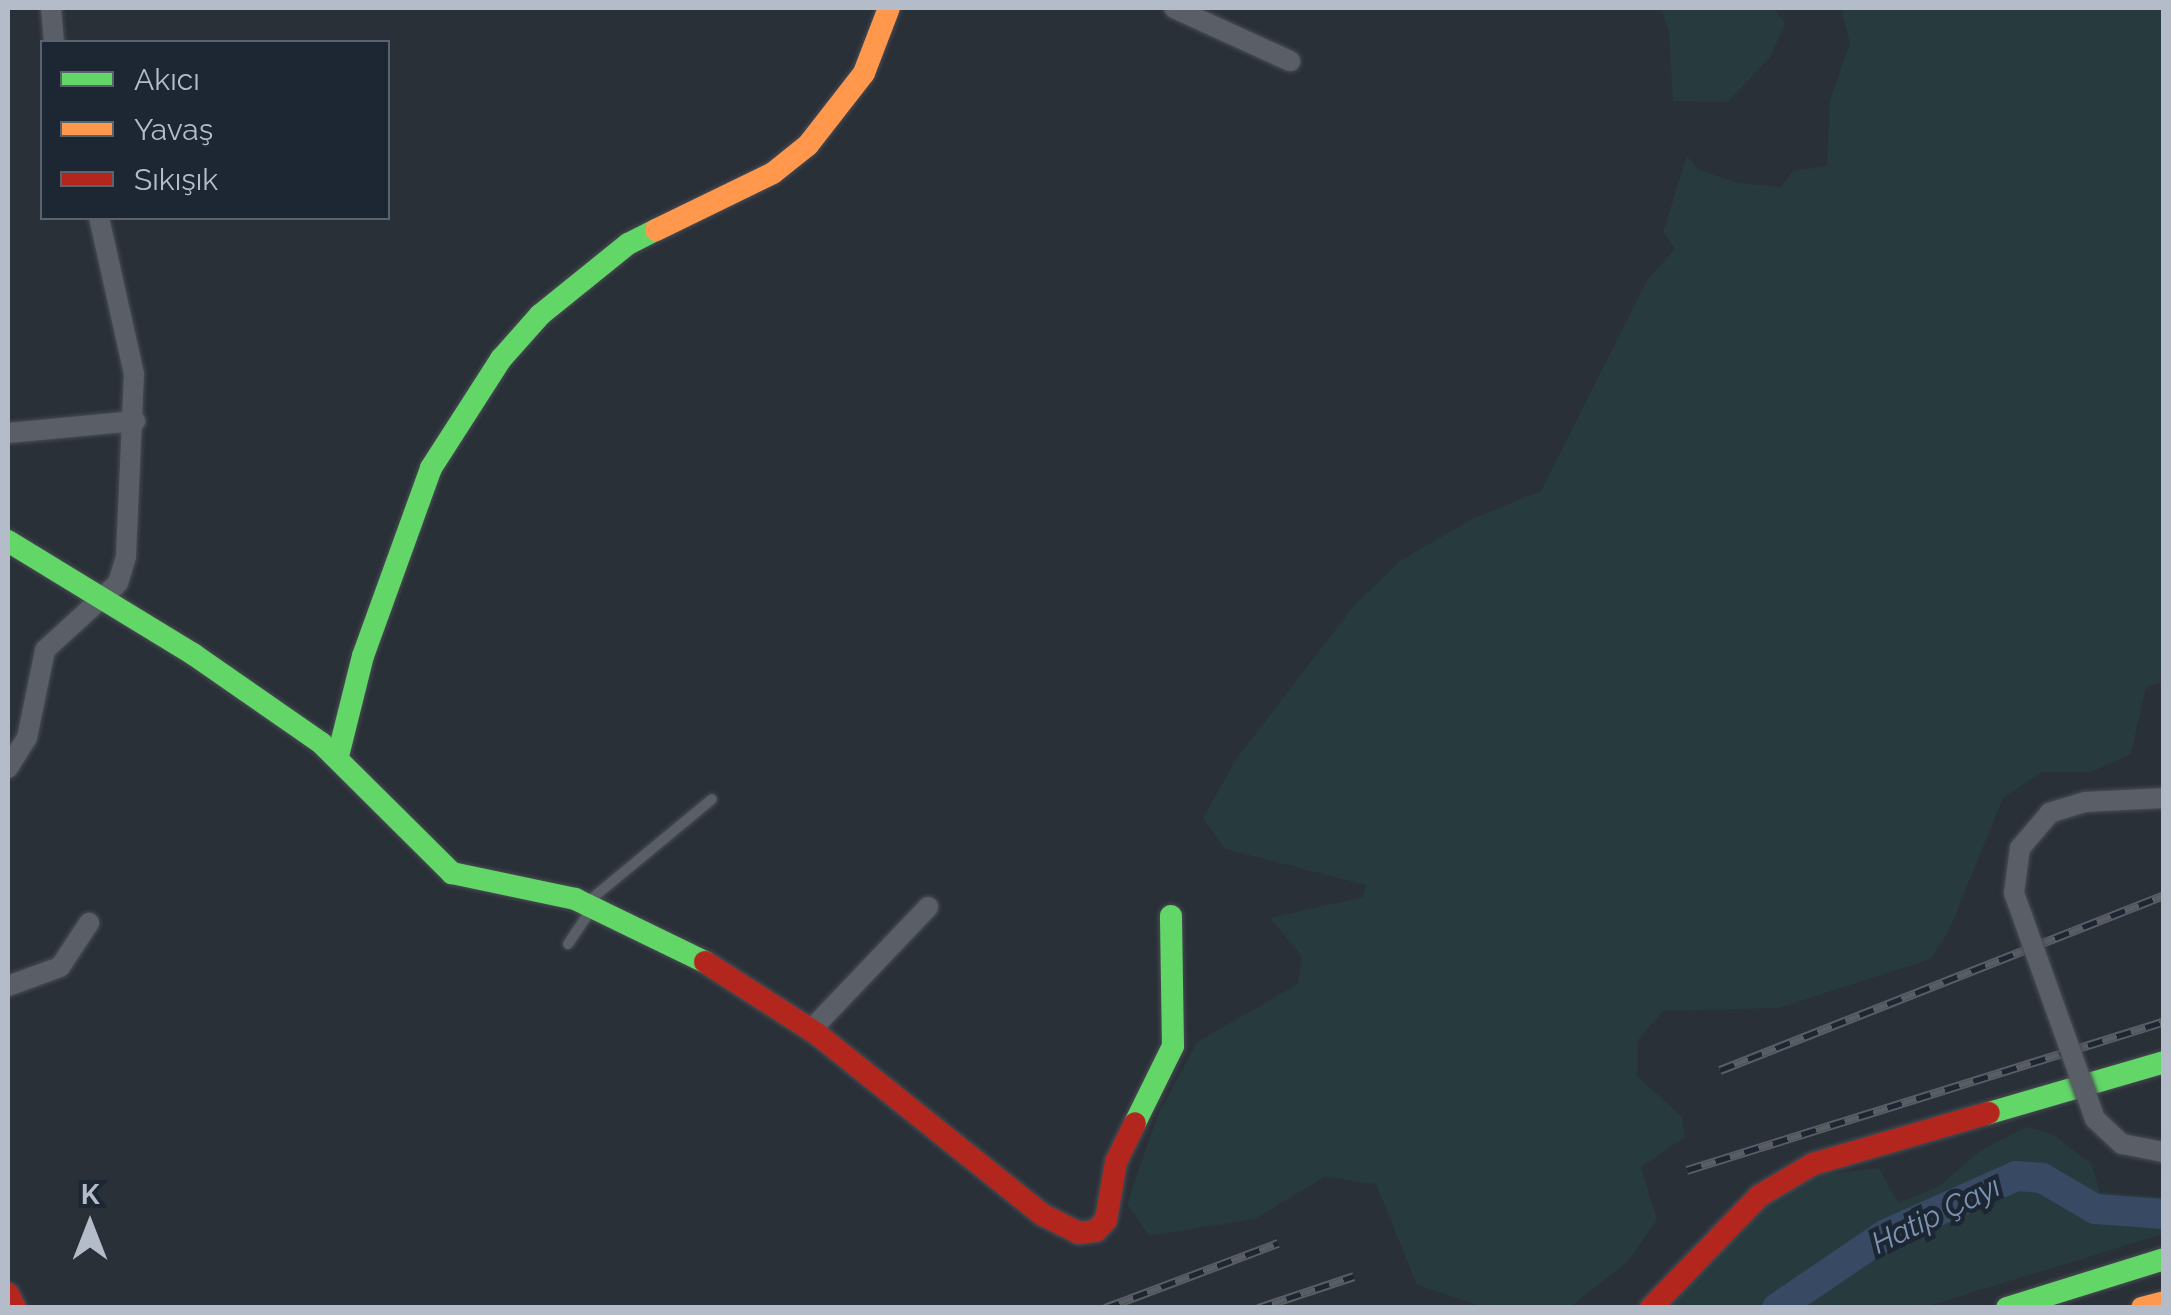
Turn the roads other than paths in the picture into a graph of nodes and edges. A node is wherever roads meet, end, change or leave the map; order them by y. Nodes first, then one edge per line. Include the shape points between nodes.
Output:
1 (50, 8) edge
2 (889, 8) edge
3 (1174, 8) edge
4 (54, 40) edge
5 (1290, 62) dead end
6 (100, 220) edge
7 (135, 421) junction
8 (8, 433) edge
9 (8, 541) edge
10 (99, 598) junction
11 (338, 756) junction
12 (8, 768) edge
13 (2164, 798) edge
14 (712, 799) dead end
15 (589, 904) junction
16 (928, 907) dead end
17 (1171, 916) dead end
18 (89, 923) dead end
19 (568, 944) dead end
20 (8, 986) edge
21 (810, 1030) junction
22 (2164, 1062) edge
23 (2164, 1152) edge
24 (2164, 1259) edge
25 (8, 1294) edge
26 (2164, 1302) edge
27 (16, 1308) edge
28 (1651, 1308) edge
29 (2006, 1308) edge
30 (2142, 1308) edge

1 - 4 street
2 - 11 main road via 864,73 808,144 772,173 644,235 592,270 540,315 492,371 431,468 363,656
3 - 5 street
6 - 7 street via 128,334
7 - 8 street
7 - 10 street via 126,556 118,582
9 - 10 main road
10 - 11 main road via 193,654
10 - 12 street via 45,650 27,738
11 - 15 main road via 452,873
13 - 23 street, bridge via 2086,802 2050,813 2020,848 2014,893 2096,1119 2122,1144
14 - 15 lane
15 - 19 lane
15 - 21 main road via 701,959
16 - 21 street
17 - 21 main road via 1173,1046 1116,1162 1109,1213 1090,1234 1044,1215
18 - 20 street via 60,967
22 - 28 main road via 1813,1164 1759,1196 1720,1230
24 - 29 main road
25 - 27 main road
26 - 30 main road

